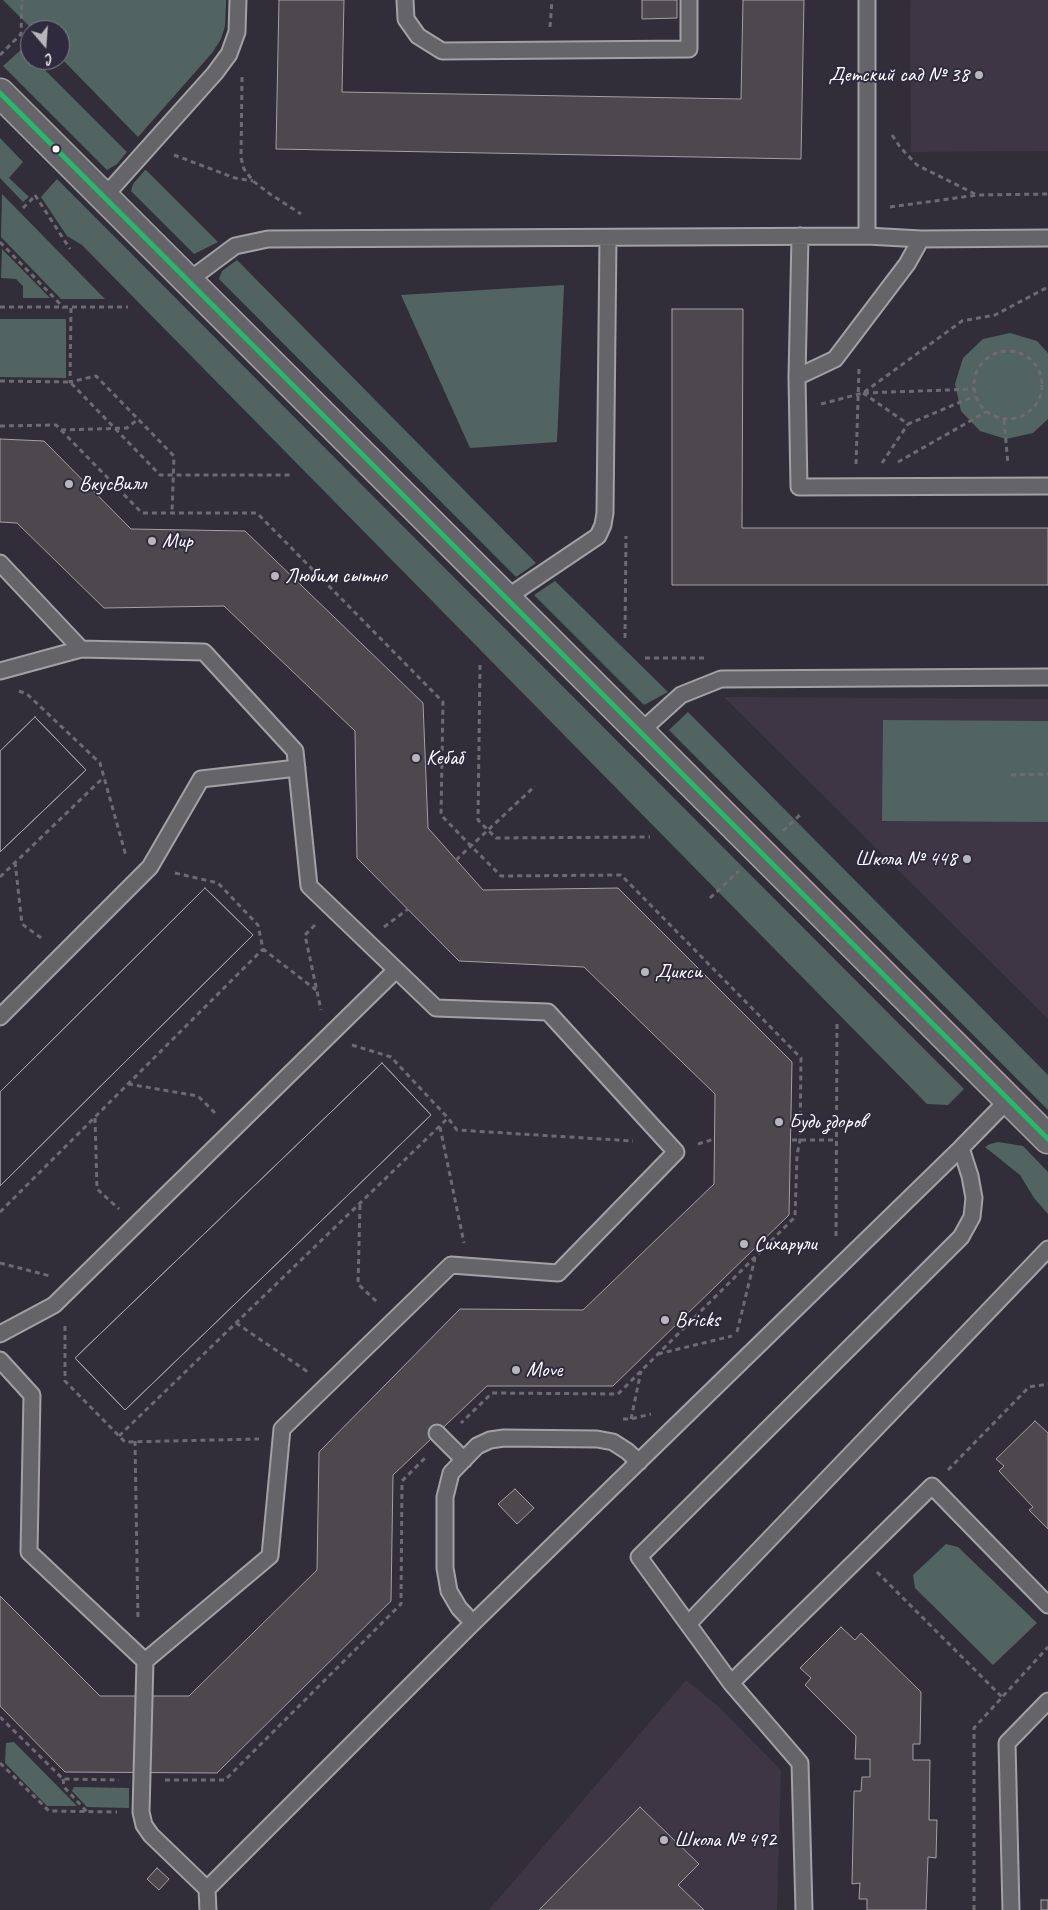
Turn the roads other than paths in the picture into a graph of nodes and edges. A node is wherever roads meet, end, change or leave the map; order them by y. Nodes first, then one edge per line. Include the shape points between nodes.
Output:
1 (238, 0) edge
2 (405, 0) edge
3 (689, 0) edge
4 (867, 0) edge
5 (0, 93) edge
6 (104, 197) junction
7 (800, 236) junction
8 (867, 236) junction
9 (608, 238) junction
10 (1048, 238) edge
11 (921, 239) junction
12 (188, 281) junction
13 (798, 377) junction
14 (1048, 486) edge
15 (0, 563) edge
16 (506, 598) junction
17 (81, 649) junction
18 (0, 671) edge
19 (1048, 677) edge
20 (640, 732) junction
21 (297, 768) junction
22 (396, 970) junction
23 (0, 1017) edge
24 (1009, 1099) junction
25 (1048, 1138) edge
26 (961, 1148) junction
27 (1048, 1249) edge
28 (0, 1334) edge
29 (0, 1360) edge
30 (437, 1433) dead end
31 (464, 1460) junction
32 (639, 1462) junction
33 (1048, 1606) edge
34 (473, 1623) junction
35 (688, 1624) junction
36 (142, 1658) junction
37 (731, 1683) junction
38 (1048, 1701) edge
39 (208, 1889) junction
40 (208, 1910) edge
41 (804, 1910) edge
42 (1011, 1910) edge

1 - 6 lane via 237,32 228,54 215,73
2 - 3 lane via 406,19 418,36 442,51 689,49
4 - 8 lane
5 - 6 street
6 - 12 street
7 - 8 lane
7 - 9 lane
7 - 13 lane
8 - 11 lane
9 - 12 lane via 268,239 235,246
9 - 16 lane via 603,525 598,536
10 - 11 lane
11 - 13 lane via 907,264 835,359
12 - 16 street
13 - 14 lane via 799,487 856,487 872,482
15 - 17 lane
16 - 20 street
17 - 18 lane
17 - 21 lane via 204,652 295,751
19 - 20 lane via 721,679 681,695
20 - 24 street
21 - 22 lane via 309,886
21 - 23 lane via 202,780 150,867
22 - 28 lane via 64,1296 54,1305
22 - 36 lane via 436,1008 548,1012 676,1152 558,1273 451,1265 282,1429 270,1556
24 - 25 street
24 - 26 lane
26 - 32 lane
26 - 35 lane via 974,1198 972,1217 961,1237 639,1557
27 - 35 lane
29 - 36 lane via 32,1394 29,1552
30 - 31 lane
31 - 32 lane via 477,1446 490,1440 597,1439 613,1442
31 - 34 lane via 451,1473 447,1485 445,1568 450,1591 459,1608
32 - 34 lane
33 - 37 lane via 932,1486
34 - 39 lane
35 - 37 lane
36 - 39 lane via 144,1825 150,1836
37 - 41 lane via 800,1763
38 - 42 lane via 1007,1743
39 - 40 lane

